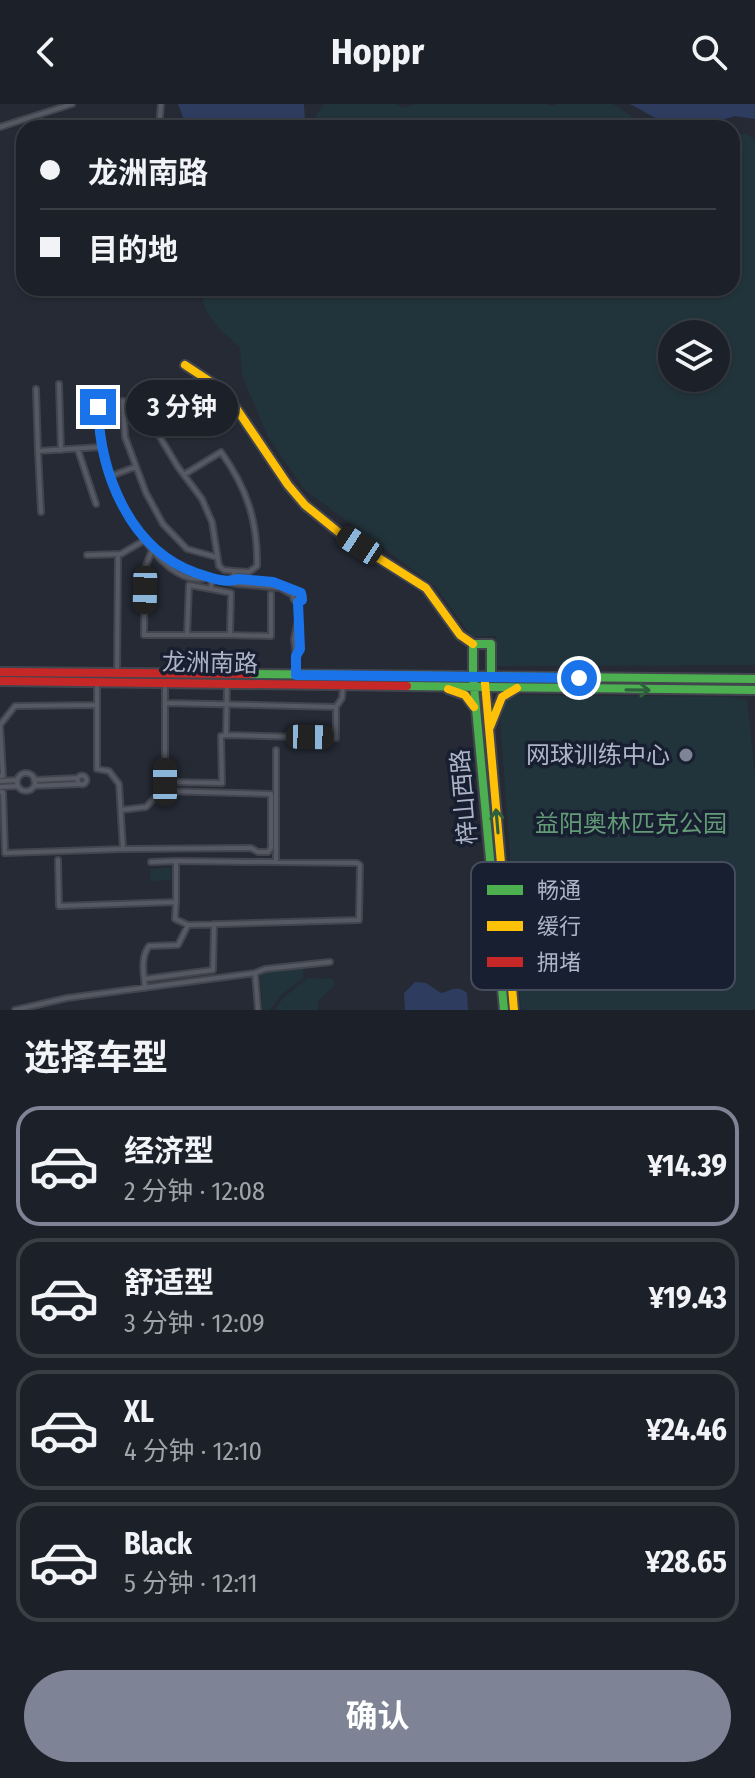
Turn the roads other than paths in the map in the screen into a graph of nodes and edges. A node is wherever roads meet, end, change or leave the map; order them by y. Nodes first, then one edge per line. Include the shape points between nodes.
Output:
1 (72, 104) edge
2 (22, 120) edge
3 (185, 365) dead end
4 (59, 384) dead end
5 (36, 389) dead end
6 (123, 401) dead end
7 (98, 407) dead end
8 (158, 434) dead end
9 (102, 447) junction
10 (61, 450) junction
11 (78, 450) junction
12 (38, 451) junction
13 (135, 467) junction
14 (185, 474) junction
15 (111, 476) junction
16 (96, 504) dead end
17 (41, 512) dead end
18 (146, 542) junction
19 (152, 550) junction
20 (118, 554) junction
21 (87, 555) dead end
22 (216, 557) junction
23 (234, 571) junction
24 (209, 578) junction
25 (233, 581) junction
26 (211, 589) junction
27 (271, 594) dead end
28 (187, 635) junction
29 (230, 635) junction
30 (473, 644) junction
31 (0, 672) edge
32 (117, 673) junction
33 (296, 675) junction
34 (754, 679) edge
35 (487, 680) junction
36 (0, 681) edge
37 (474, 681) junction
38 (97, 682) junction
39 (165, 683) junction
40 (227, 683) junction
41 (343, 685) junction
42 (433, 685) junction
43 (522, 687) junction
44 (755, 690) edge
45 (755, 698) edge
46 (166, 703) junction
47 (97, 705) junction
48 (227, 705) junction
49 (336, 707) junction
50 (477, 712) junction
51 (489, 730) junction
52 (226, 735) junction
53 (276, 750) dead end
54 (97, 769) junction
55 (18, 783) junction
56 (34, 783) junction
57 (2, 784) edge
58 (121, 810) junction
59 (123, 849) junction
60 (58, 860) dead end
61 (176, 861) junction
62 (151, 862) dead end
63 (276, 862) junction
64 (491, 862) edge
65 (501, 862) edge
66 (176, 902) junction
67 (214, 924) junction
68 (188, 925) junction
69 (330, 962) dead end
70 (255, 973) junction
71 (144, 979) junction
72 (145, 988) junction
73 (502, 990) edge
74 (512, 990) edge
75 (15, 1010) edge
76 (258, 1010) edge
77 (504, 1010) edge
78 (514, 1010) edge

1 - 2 street
3 - 30 main road via 230,399 305,505 426,588 460,635
4 - 10 street
5 - 12 street
6 - 13 street via 125,437
7 - 9 street
8 - 14 street
9 - 11 street
9 - 15 street
10 - 11 street
10 - 12 street
11 - 16 street
12 - 17 street
13 - 15 street
13 - 22 street via 173,537 187,549
14 - 22 street via 212,522
14 - 23 street via 221,452 236,473 254,519 257,566 249,572
15 - 18 street
18 - 19 street
18 - 20 street
18 - 24 street
19 - 24 street via 185,575
19 - 28 street via 145,568 144,635
20 - 21 street
20 - 32 street
22 - 23 street via 224,570
23 - 25 street
24 - 25 street
24 - 26 street
25 - 33 street via 273,582 302,596 294,639
26 - 28 street via 189,585
26 - 29 street via 231,593
27 - 29 street via 271,636
28 - 29 street
30 - 35 main road, 梓山西路 via 491,644
30 - 37 main road, 梓山西路
31 - 32 main road, 龙洲南路
32 - 33 main road, 龙洲南路
33 - 37 main road, 龙洲南路
34 - 35 main road, 龙洲南路
34 - 44 main road
35 - 37 main road, 龙洲南路
35 - 43 main road, 龙洲南路
35 - 51 main road, 梓山西路
36 - 38 main road, 龙洲南路
37 - 42 main road, 龙洲南路
37 - 50 main road, 梓山西路
38 - 39 main road, 龙洲南路
38 - 47 street
39 - 40 main road, 龙洲南路
39 - 46 street
40 - 41 main road, 龙洲南路
40 - 48 street
41 - 42 main road, 龙洲南路
41 - 49 street
42 - 50 main road via 465,695
43 -> 44 main road, 龙洲南路
43 - 51 main road via 502,697
44 - 45 main road
46 - 48 street
46 - 52 street via 165,782 222,783 221,736
47 - 54 street
47 - 57 street via 15,706 0,725
48 - 49 street
48 - 52 street
49 - 52 street via 336,738
50 - 64 main road, 梓山西路
65 -> 51 main road, 梓山西路
53 - 63 street
54 - 56 street via 86,783
54 - 58 street via 115,777
55 - 56 street via 25,791
55 - 56 street via 26,774
55 - 57 street
57 - 59 street via 5,853
58 - 59 street
58 - 59 street via 146,807 161,791 271,794 268,852
60 - 66 street via 59,906
61 - 62 street
61 - 63 street
61 - 66 street
63 - 67 street via 360,865 359,920
66 - 68 street via 175,919
67 - 68 street
67 - 71 street via 213,970
68 - 71 street via 178,945 145,950
69 - 70 street
70 - 72 street
70 - 76 street
71 - 72 street
72 - 75 street
73 - 77 main road, 梓山西路
78 -> 74 main road, 梓山西路

